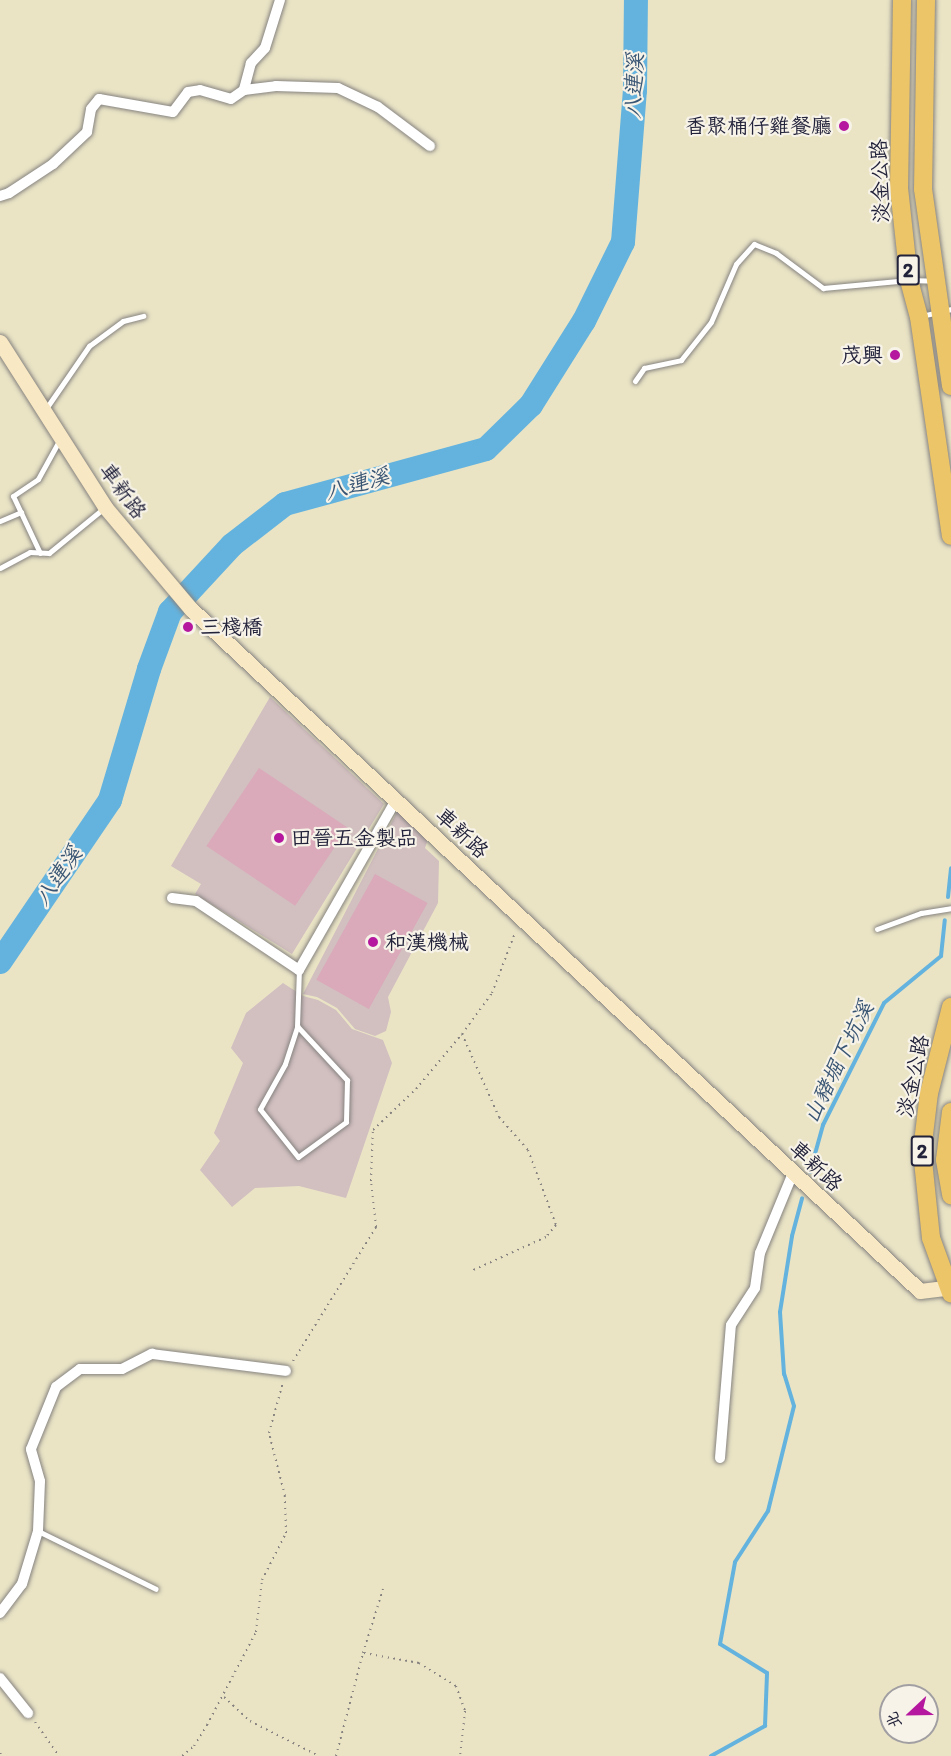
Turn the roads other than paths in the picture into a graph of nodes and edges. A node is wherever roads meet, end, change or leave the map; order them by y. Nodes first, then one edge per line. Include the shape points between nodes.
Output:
1 (280, 0) edge
2 (902, 0) edge
3 (926, 0) edge
4 (244, 90) junction
5 (430, 146) dead end
6 (0, 196) edge
7 (909, 280) junction
8 (936, 281) junction
9 (946, 310) edge
10 (143, 316) dead end
11 (919, 316) junction
12 (0, 342) edge
13 (635, 381) dead end
14 (951, 386) edge
15 (44, 411) junction
16 (61, 437) junction
17 (105, 507) junction
18 (21, 512) junction
19 (0, 521) edge
20 (951, 536) edge
21 (40, 553) junction
22 (0, 568) edge
23 (396, 800) junction
24 (172, 898) dead end
25 (951, 908) edge
26 (877, 928) dead end
27 (299, 969) junction
28 (951, 1007) edge
29 (297, 1026) junction
30 (951, 1112) edge
31 (793, 1173) junction
32 (951, 1195) edge
33 (950, 1290) edge
34 (286, 1371) road end
35 (720, 1458) dead end
36 (38, 1531) junction
37 (156, 1590) dead end
38 (0, 1613) edge
39 (0, 1678) edge
40 (28, 1713) road end

1 - 4 street via 265,48 251,63
2 - 7 main road, 淡金公路 / 2 via 899,188
3 - 8 main road, 淡金公路 / 2 via 923,189
4 - 5 street via 276,86 338,88 378,106
4 - 6 street via 231,99 200,90 188,92 173,112 99,99 91,109 87,132 53,164
7 - 8 lane
7 - 11 main road, 淡金公路 / 2
7 - 13 lane via 823,288 776,254 754,244 736,264 711,322 681,360 644,368
8 - 9 main road, 淡金公路 / 2
9 - 11 lane
9 - 14 main road, 淡金公路 / 2
10 - 15 lane via 123,321 89,346
11 - 20 main road, 淡金公路 / 2
12 - 15 street, 車新路
15 - 16 street, 車新路
16 - 17 street, 車新路
16 - 18 lane via 38,479 13,496
17 - 21 lane via 49,553
17 - 23 street, 車新路 via 191,609
18 - 19 lane
18 - 21 lane
21 - 22 lane via 30,552
23 - 27 street
23 - 31 street, 車新路
24 - 27 street via 196,901
25 - 26 lane via 921,913
27 - 29 lane
28 - 33 main road, 淡金公路 / 2 via 929,1092 922,1151 931,1238
29 - 29 lane via 285,1064 260,1109 298,1157 346,1122 347,1080
30 - 32 main road, 2 via 945,1160
31 - 33 street, 車新路 via 920,1291
31 - 35 street via 760,1253 755,1288 731,1325
34 - 36 street via 152,1354 122,1369 80,1368 56,1387 31,1449 40,1480
36 - 37 lane
36 - 38 street via 22,1584
39 - 40 street

